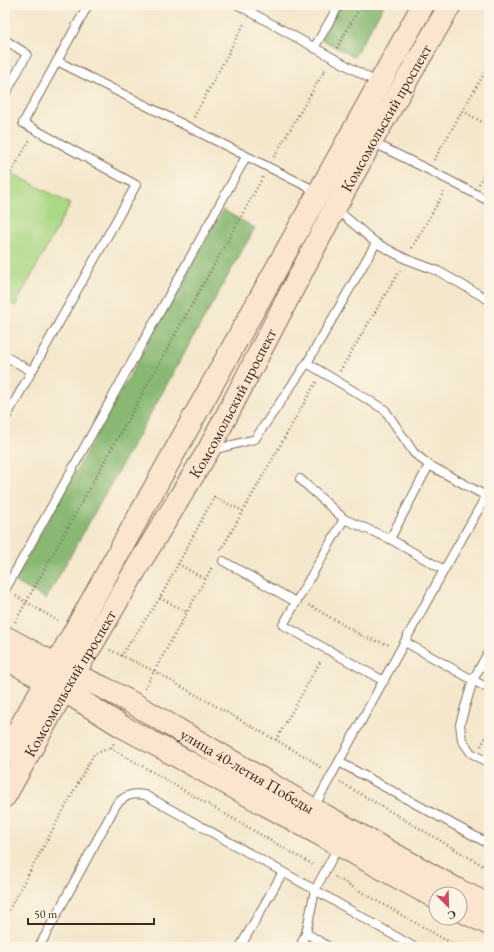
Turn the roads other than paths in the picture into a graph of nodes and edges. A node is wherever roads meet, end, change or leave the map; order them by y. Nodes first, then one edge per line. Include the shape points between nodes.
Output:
1 (88, 5) edge
2 (238, 5) edge
3 (338, 5) edge
4 (423, 5) edge
5 (450, 5) edge
6 (5, 40) edge
7 (314, 48) junction
8 (58, 61) junction
9 (379, 84) junction
10 (5, 95) edge
11 (371, 142) junction
12 (246, 157) junction
13 (318, 192) junction
14 (489, 201) edge
15 (336, 208) junction
16 (376, 243) junction
17 (489, 300) edge
18 (5, 356) edge
19 (307, 363) junction
20 (31, 372) junction
21 (5, 420) edge
22 (208, 451) junction
23 (429, 465) junction
24 (300, 479) dead end
25 (488, 494) edge
26 (344, 519) junction
27 (390, 539) junction
28 (223, 561) dead end
29 (444, 570) junction
30 (8, 591) edge
31 (297, 600) junction
32 (5, 644) edge
33 (404, 646) junction
34 (489, 651) edge
35 (60, 678) junction
36 (473, 680) junction
37 (384, 681) junction
38 (489, 689) edge
39 (5, 754) edge
40 (340, 762) junction
41 (489, 763) edge
42 (5, 796) edge
43 (313, 809) junction
44 (339, 844) junction
45 (489, 844) edge
46 (283, 872) junction
47 (315, 890) junction
48 (428, 894) edge
49 (489, 905) edge
50 (468, 914) edge
51 (489, 924) edge
52 (306, 933) junction
53 (39, 947) edge
54 (240, 947) edge
55 (300, 947) edge
56 (329, 947) edge
57 (414, 947) edge

1 - 8 lane
2 - 7 lane
3 - 7 lane
4 - 9 main road, Комсомольский проспект
5 - 11 main road, Комсомольский проспект
6 - 10 lane via 27,54
7 - 9 lane
8 - 12 lane
8 - 20 lane via 23,123 136,185
9 - 13 main road, Комсомольский проспект
11 - 14 lane
11 - 15 main road, Комсомольский проспект
12 - 13 lane
12 - 30 lane
13 - 35 main road, Комсомольский проспект via 75,631
15 - 16 lane
15 - 22 main road, Комсомольский проспект
16 - 17 lane via 406,259 438,271
16 - 19 lane
18 - 20 lane
19 - 22 lane via 255,439
19 - 23 lane via 385,410 414,453
20 - 21 lane
22 - 35 main road, Комсомольский проспект via 94,641
23 - 25 lane
23 - 27 lane
24 - 26 lane
25 - 29 lane
26 - 27 lane
26 - 31 lane
27 - 29 lane
28 - 31 lane
29 - 33 lane
31 - 37 lane via 283,625
32 - 35 main road, улица 40-летия Победы
33 - 36 lane
33 - 37 lane
34 - 36 lane
35 - 39 main road, Комсомольский проспект
35 - 42 main road, Комсомольский проспект
35 - 43 main road, улица 40-летия Победы via 104,688
35 - 44 main road, улица 40-летия Победы via 123,727
36 - 38 lane
36 - 41 lane via 460,724 462,740 471,753
37 - 40 lane
40 - 43 lane
40 - 45 lane
43 - 49 main road, улица 40-летия Победы
44 - 47 lane
44 - 48 main road, улица 40-летия Победы
46 - 47 lane
46 - 53 lane via 145,795 128,795 116,805
46 - 54 lane
47 - 52 lane
47 - 57 lane
50 - 51 main road
52 - 55 lane
52 - 56 lane

